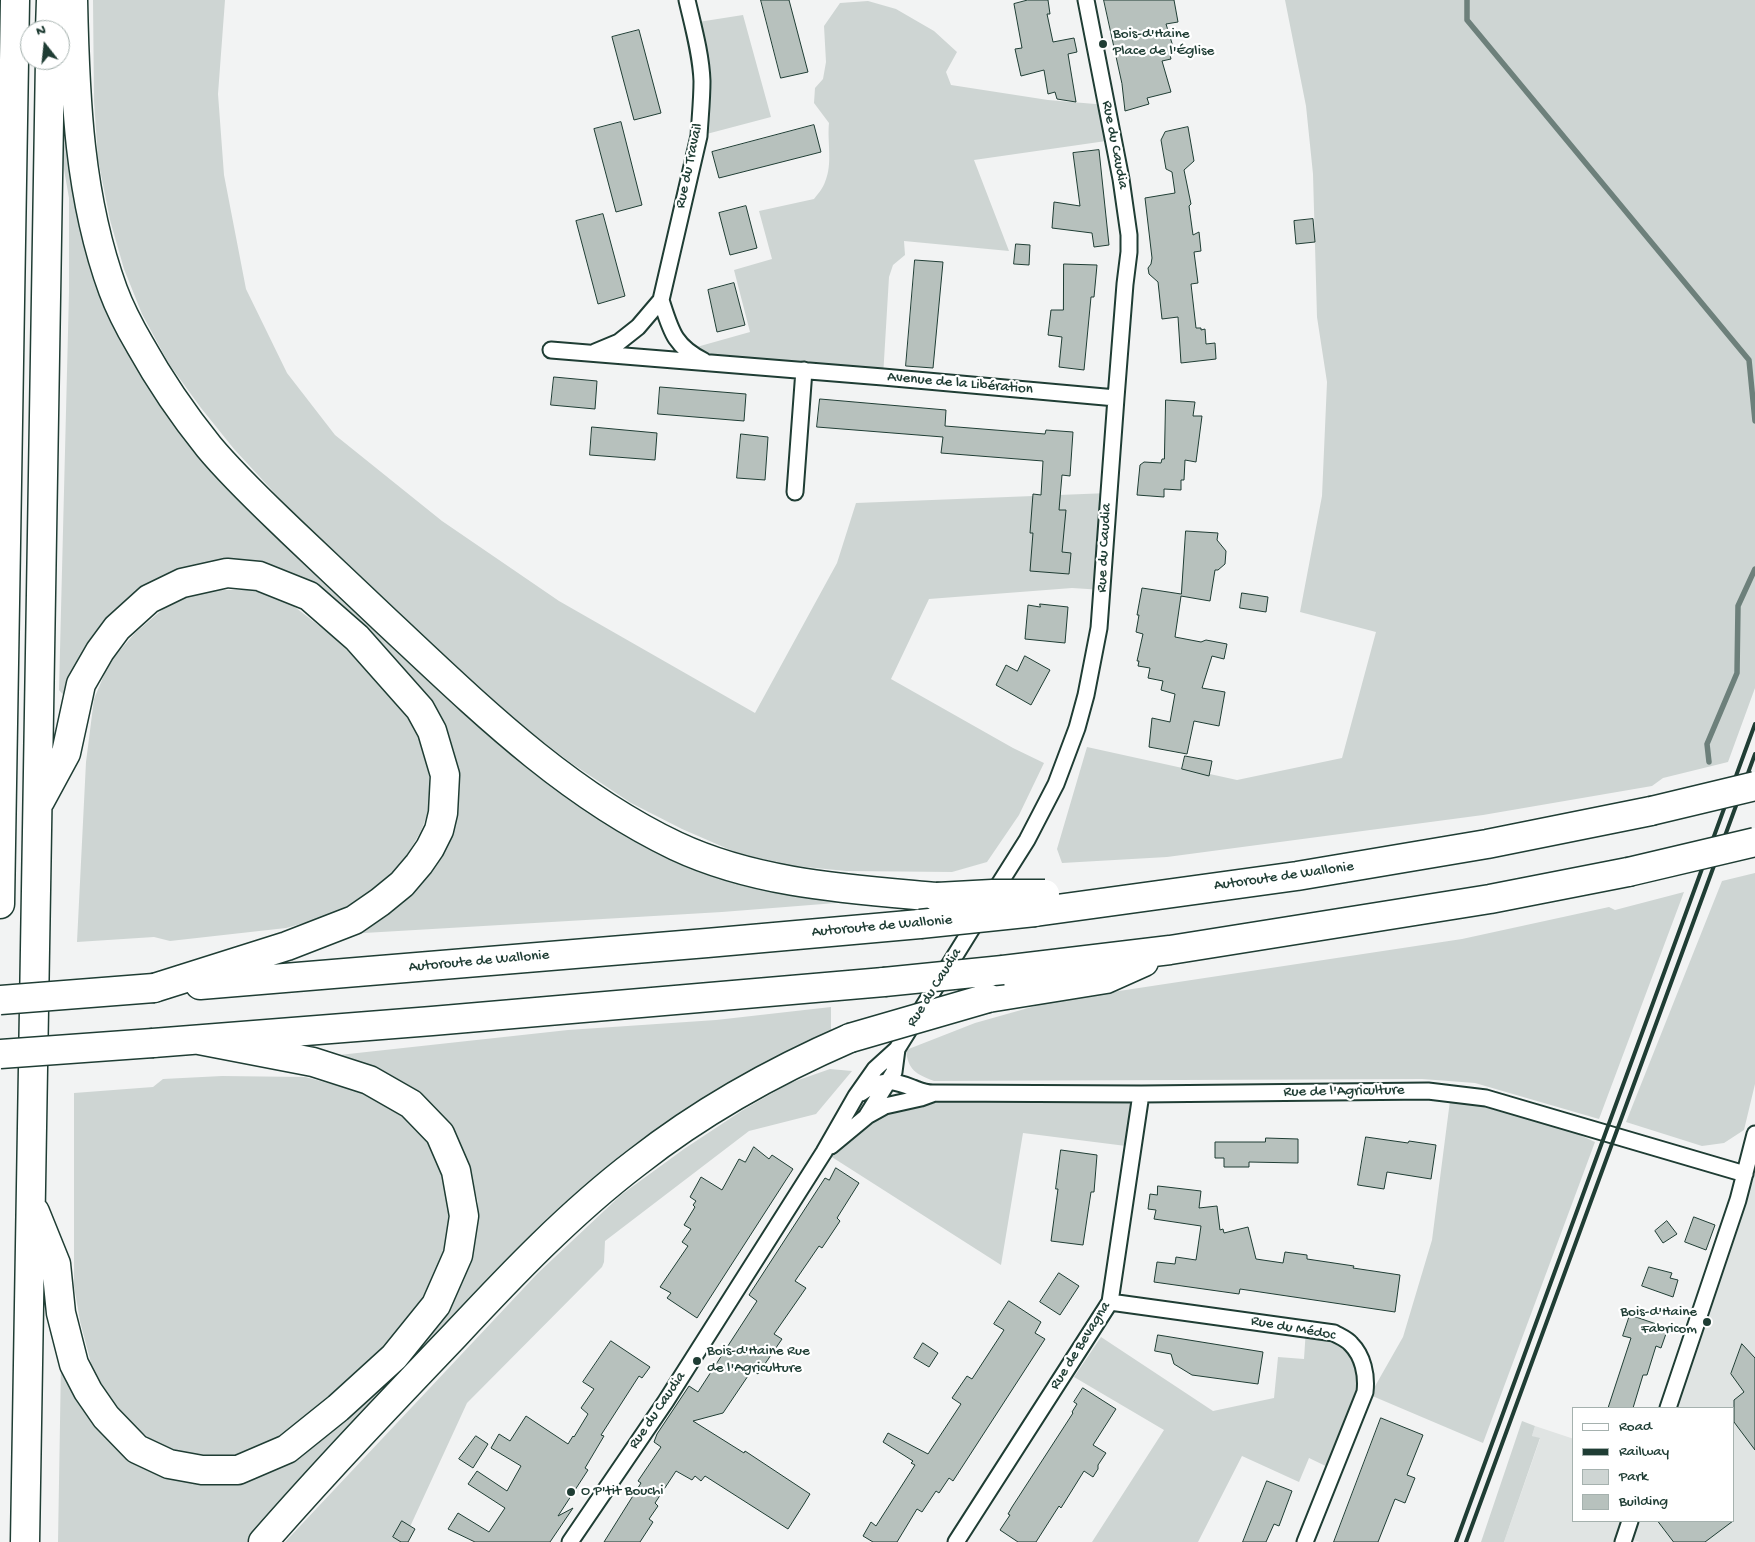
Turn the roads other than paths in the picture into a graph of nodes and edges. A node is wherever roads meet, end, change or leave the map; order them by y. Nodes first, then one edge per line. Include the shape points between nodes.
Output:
1 (15, 0) edge
2 (51, 0) edge
3 (73, 0) edge
4 (687, 0) edge
5 (1086, 0) edge
6 (50, 20) edge
7 (50, 70) edge
8 (660, 300) junction
9 (550, 350) dead end
10 (591, 354) junction
11 (708, 363) junction
12 (804, 370) junction
13 (1116, 398) junction
14 (795, 492) dead end
15 (1755, 786) edge
16 (38, 805) junction
17 (1, 836) edge
18 (1755, 842) edge
19 (1040, 903) junction
20 (0, 904) edge
21 (1170, 950) junction
22 (154, 988) junction
23 (0, 1000) edge
24 (199, 1040) junction
25 (0, 1054) edge
26 (896, 1056) junction
27 (875, 1069) junction
28 (881, 1087) junction
29 (914, 1088) junction
30 (932, 1093) junction
31 (1142, 1094) junction
32 (856, 1096) junction
33 (896, 1102) junction
34 (866, 1117) junction
35 (1755, 1134) edge
36 (824, 1152) junction
37 (1745, 1174) junction
38 (30, 1200) junction
39 (1110, 1302) junction
40 (1668, 1407) edge
41 (1630, 1522) edge
42 (26, 1542) edge
43 (263, 1542) edge
44 (570, 1542) edge
45 (956, 1542) edge
46 (1305, 1542) edge
47 (1623, 1542) edge

1 - 17 highway
2 - 6 highway
3 - 19 highway, bridge via 78,130 87,196 114,292 166,389 210,448 261,502 501,728 563,778 630,821 678,847 734,868 840,888 937,897 992,894
4 - 8 street, Rue du Travail via 702,80 700,116
5 - 13 street, Rue du Caudia via 1129,235
7 - 16 highway
8 - 10 street, Rue du Travail via 638,327 619,342
8 - 11 street via 675,340 690,354
9 - 10 street, Avenue de la Libération
10 - 11 street, Avenue de la Libération
11 - 12 street, Avenue de la Libération
12 - 13 street, Avenue de la Libération
12 - 14 street
13 - 26 street, Rue du Caudia via 1099,628 1077,728 1043,812
15 - 19 highway, Autoroute de Wallonie, bridge via 1487,844 1297,876 1068,906
16 - 22 highway via 66,753 81,684 100,652 117,628 148,599 182,583 226,573 259,576 309,596 357,638 420,709 432,731 445,775 443,813 430,848 402,884 354,920 287,946
16 - 38 highway
17 - 20 highway
18 - 21 highway, bridge via 1628,872 1490,899
19 - 22 highway, Autoroute de Wallonie, bridge via 920,924
21 - 24 highway, bridge via 884,982
21 - 43 highway, bridge via 1106,979 988,998 850,1038 755,1083 696,1120 636,1162 526,1261 387,1405
22 - 23 highway, Autoroute de Wallonie, bridge
24 - 25 highway, bridge
24 - 38 highway via 313,1062 369,1080 411,1104 440,1134 456,1171 464,1216 458,1255 436,1305 394,1357 287,1449 238,1470 202,1470 169,1464 137,1449 106,1417 88,1391 74,1364 61,1312 56,1264
26 - 27 street, Rue du Caudia
26 - 28 street, Rue du Caudia via 894,1072
26 - 29 street via 901,1073
27 - 28 street via 873,1078
27 - 32 street, Rue du Caudia
28 - 29 street, Rue de l'Agriculture via 897,1081
28 - 32 street
28 - 33 street via 882,1099
28 - 34 street, Rue du Caudia
29 - 30 street, Rue de l'Agriculture
30 - 31 street, Rue de l'Agriculture
30 - 33 street, Rue de l'Agriculture
31 - 37 street, Rue de l'Agriculture via 1428,1091 1467,1095
31 - 39 street, Rue de Bevagna
32 - 36 street, Rue du Caudia
33 - 34 street, Rue de l'Agriculture
34 - 36 street, Rue du Caudia
35 - 37 street
36 - 44 street, Rue du Caudia via 666,1401
37 - 40 street
38 - 42 highway
39 - 45 street, Rue de Bevagna
39 - 46 street, Rue du Médoc via 1334,1333 1350,1342 1365,1372 1365,1392
41 - 47 street

